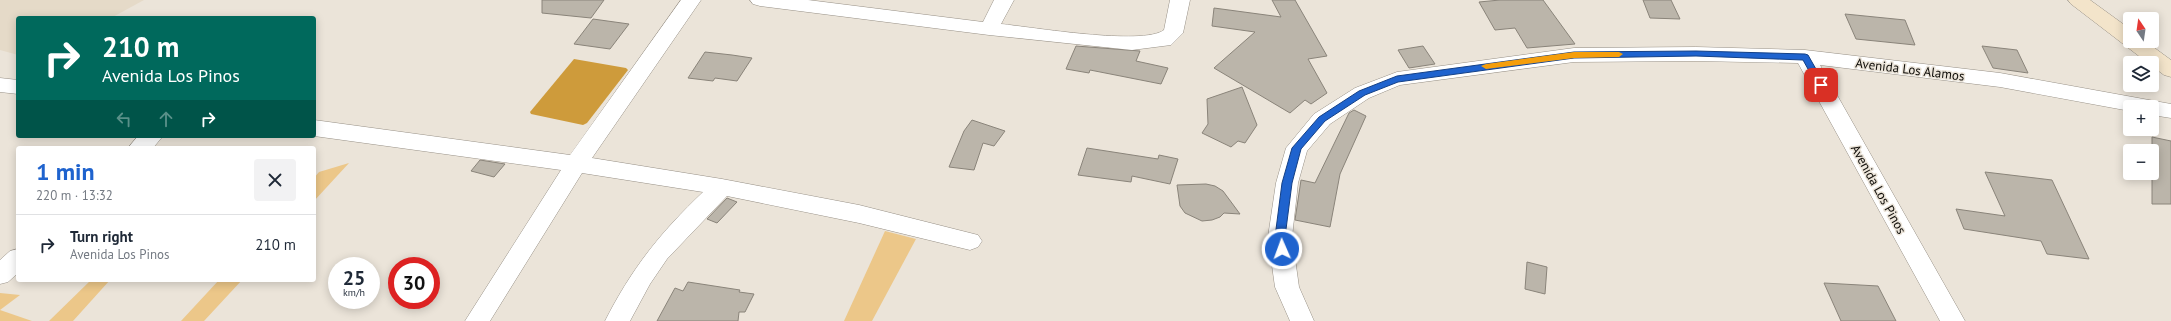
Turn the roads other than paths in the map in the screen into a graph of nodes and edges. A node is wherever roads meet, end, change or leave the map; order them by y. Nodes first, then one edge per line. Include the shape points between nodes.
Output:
1 (691, 0) edge
2 (760, 0) edge
3 (1004, 0) edge
4 (1180, 0) edge
5 (2078, 0) edge
6 (989, 29) junction
7 (2123, 34) edge
8 (2141, 48) edge
9 (1805, 57) junction
10 (2171, 70) edge
11 (0, 85) edge
12 (16, 87) edge
13 (2123, 103) edge
14 (2159, 109) edge
15 (2171, 111) edge
16 (316, 128) edge
17 (150, 138) edge
18 (141, 146) edge
19 (576, 164) junction
20 (722, 187) junction
21 (970, 241) dead end
22 (16, 260) edge
23 (0, 275) edge
24 (477, 321) edge
25 (617, 321) edge
26 (1302, 321) edge
27 (1953, 321) edge

1 - 19 street
2 - 6 street
3 - 6 street
4 - 6 street via 1173,33 1164,40 1132,44
5 - 7 street
8 - 10 street
9 - 13 street, Avenida Los Alamos via 1907,67 2000,80
9 - 26 street, Avenida Los Alamos via 1696,54 1574,55 1397,79 1362,93 1322,119 1297,148 1287,183 1280,237 1287,287
9 - 27 street, Avenida Los Pinos
11 - 12 street
14 - 15 street
16 - 19 street
17 - 18 street
19 - 20 street
19 - 24 street
20 - 21 street via 859,214
20 - 25 street via 652,261 634,287
22 - 23 street

